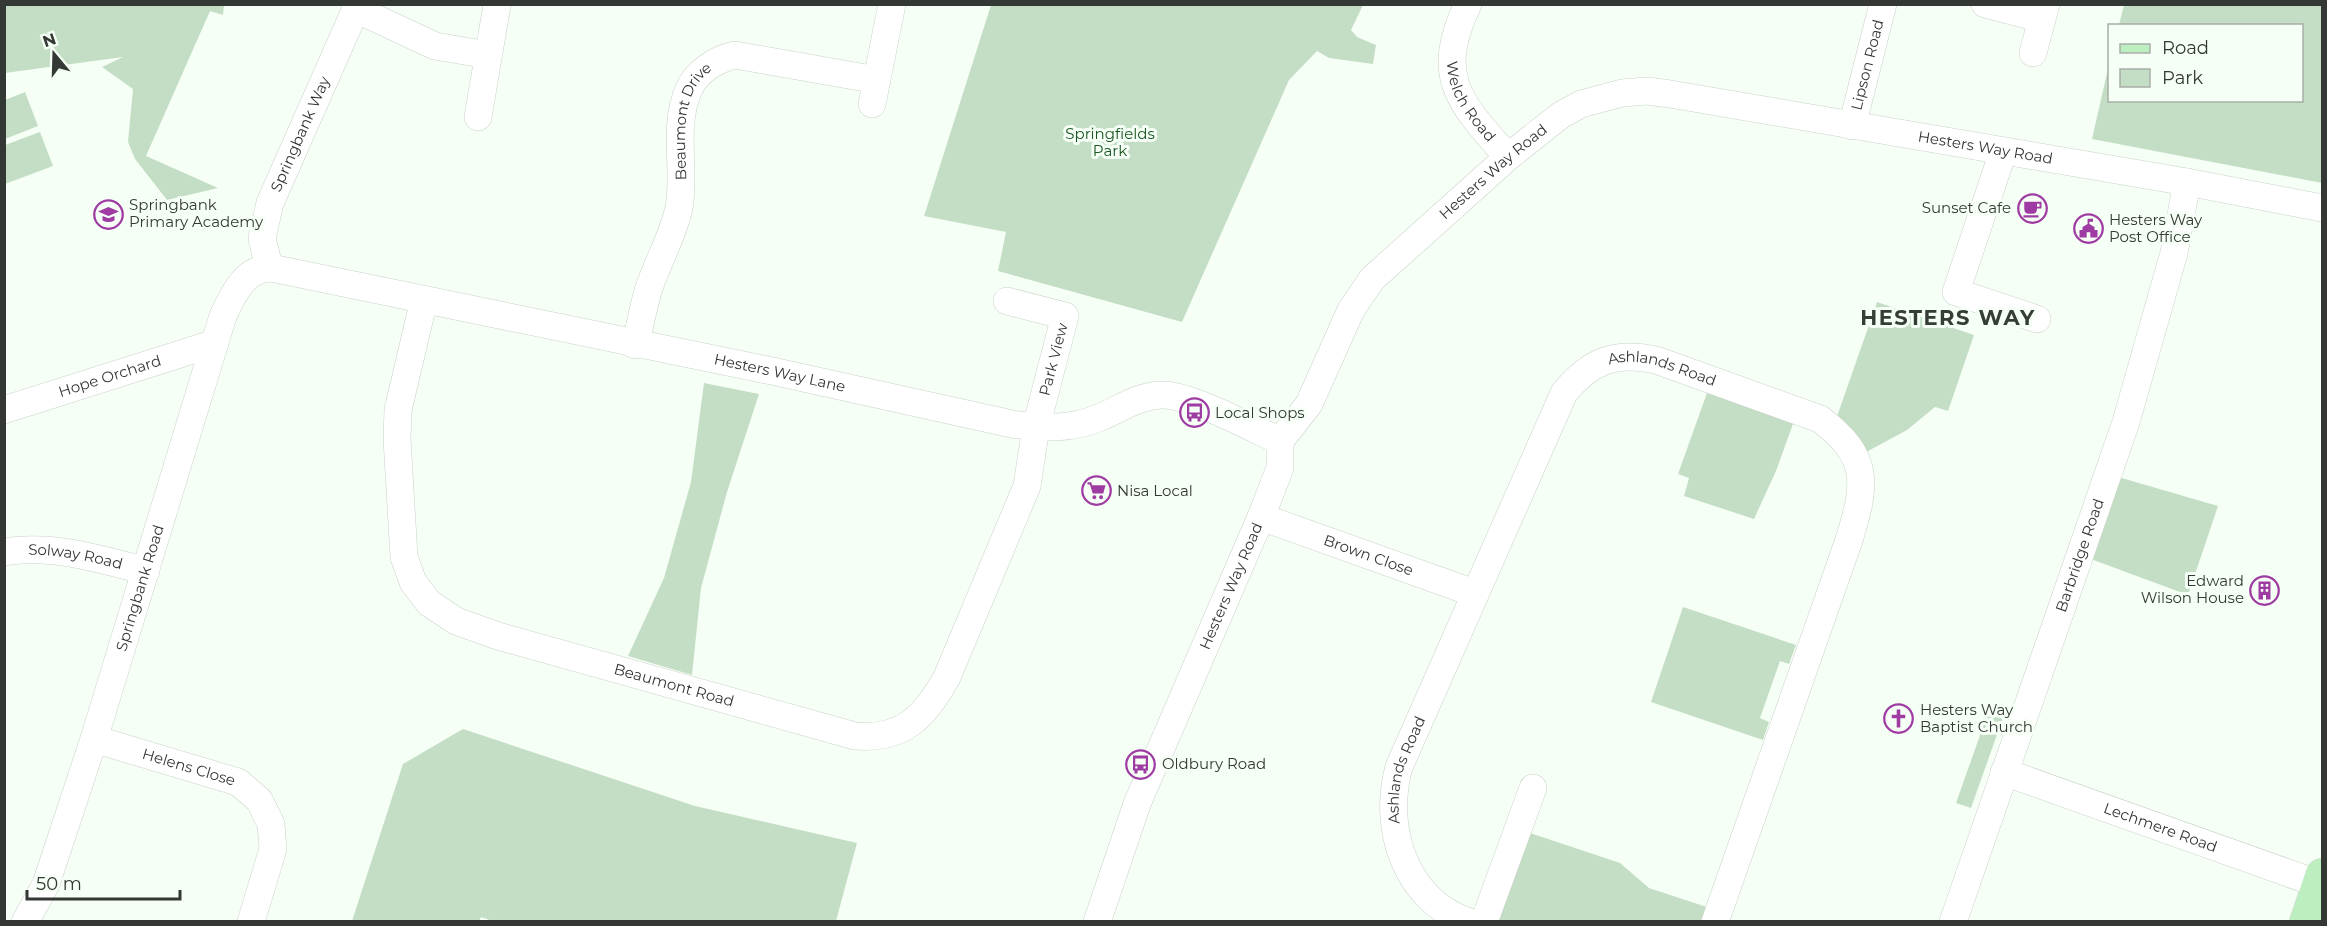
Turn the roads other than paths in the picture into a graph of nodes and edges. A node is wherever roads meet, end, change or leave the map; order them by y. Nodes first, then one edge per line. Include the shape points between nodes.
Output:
1 (892, 4) edge
2 (1468, 4) edge
3 (1883, 4) edge
4 (1985, 4) edge
5 (497, 5) edge
6 (357, 7) edge
7 (2044, 12) edge
8 (2033, 53) dead end
9 (488, 55) junction
10 (477, 117) dead end
11 (1852, 126) junction
12 (2003, 152) junction
13 (1509, 157) junction
14 (2187, 182) junction
15 (2322, 208) edge
16 (269, 267) junction
17 (424, 300) junction
18 (1007, 301) dead end
19 (2037, 320) dead end
20 (215, 343) junction
21 (635, 345) junction
22 (4, 411) edge
23 (1036, 427) junction
24 (1280, 441) junction
25 (1261, 517) junction
26 (4, 552) edge
27 (146, 572) junction
28 (1474, 594) junction
29 (94, 739) junction
30 (2004, 772) junction
31 (1533, 788) dead end
32 (2321, 880) edge
33 (25, 921) edge
34 (251, 921) edge
35 (1097, 921) edge
36 (1469, 921) edge
37 (1485, 921) edge
38 (1715, 921) edge
39 (1953, 921) edge
40 (2306, 921) edge

1 - 21 street, Beaumont Drive via 875,92 735,55 718,59 690,87 682,107 678,211 648,292
2 - 13 street, Welch Road via 1453,43 1454,81 1471,115
3 - 11 street, Lipson Road
4 - 7 street
5 - 9 street
6 - 9 street via 435,46
6 - 16 street, Springbank Way via 270,203 262,238
7 - 8 street
9 - 10 street
11 - 12 street, Hesters Way Road
11 - 13 street, Hesters Way Road via 1670,94 1622,93 1581,104
12 - 14 street, Hesters Way Road
12 - 19 street via 1956,292
13 - 24 street, Hesters Way Road via 1372,279 1351,310 1309,404
14 - 15 street, Hesters Way Road
14 - 30 street, Barbridge Road via 2174,253 2126,422
16 - 17 street, Hesters Way Lane
16 - 20 street, Springbank Road via 253,273 235,291 222,316
17 - 21 street, Hesters Way Lane
17 - 23 street, Beaumont Road via 398,410 397,439 404,556 413,582 429,603 456,621 498,636 855,736 875,738 894,733 932,704 1027,486
18 - 23 street, Park View via 1065,316
20 - 22 street, Hope Orchard
20 - 27 street, Springbank Road
21 - 23 street, Hesters Way Lane
23 - 24 street, Hesters Way Lane via 1072,427 1135,399 1163,394 1201,405
24 - 25 street, Hesters Way Road via 1280,468
25 - 28 street, Brown Close
25 - 35 street, Hesters Way Road via 1137,804
26 - 27 street, Solway Road via 89,555
27 - 29 street, Springbank Road
28 - 36 street, Ashlands Road via 1399,767 1392,812 1394,836 1404,863 1419,886 1438,905
28 - 38 street, Ashlands Road via 1564,393 1580,374 1598,363 1616,357 1656,360 1820,419 1849,447 1863,483 1862,500
29 - 33 street, Springbank Road via 46,885
29 - 34 street, Helens Close via 238,782 259,800 271,824 273,849
30 - 32 street, Lechmere Road
30 - 39 street, Barbridge Road
31 - 37 street
32 - 40 main road

